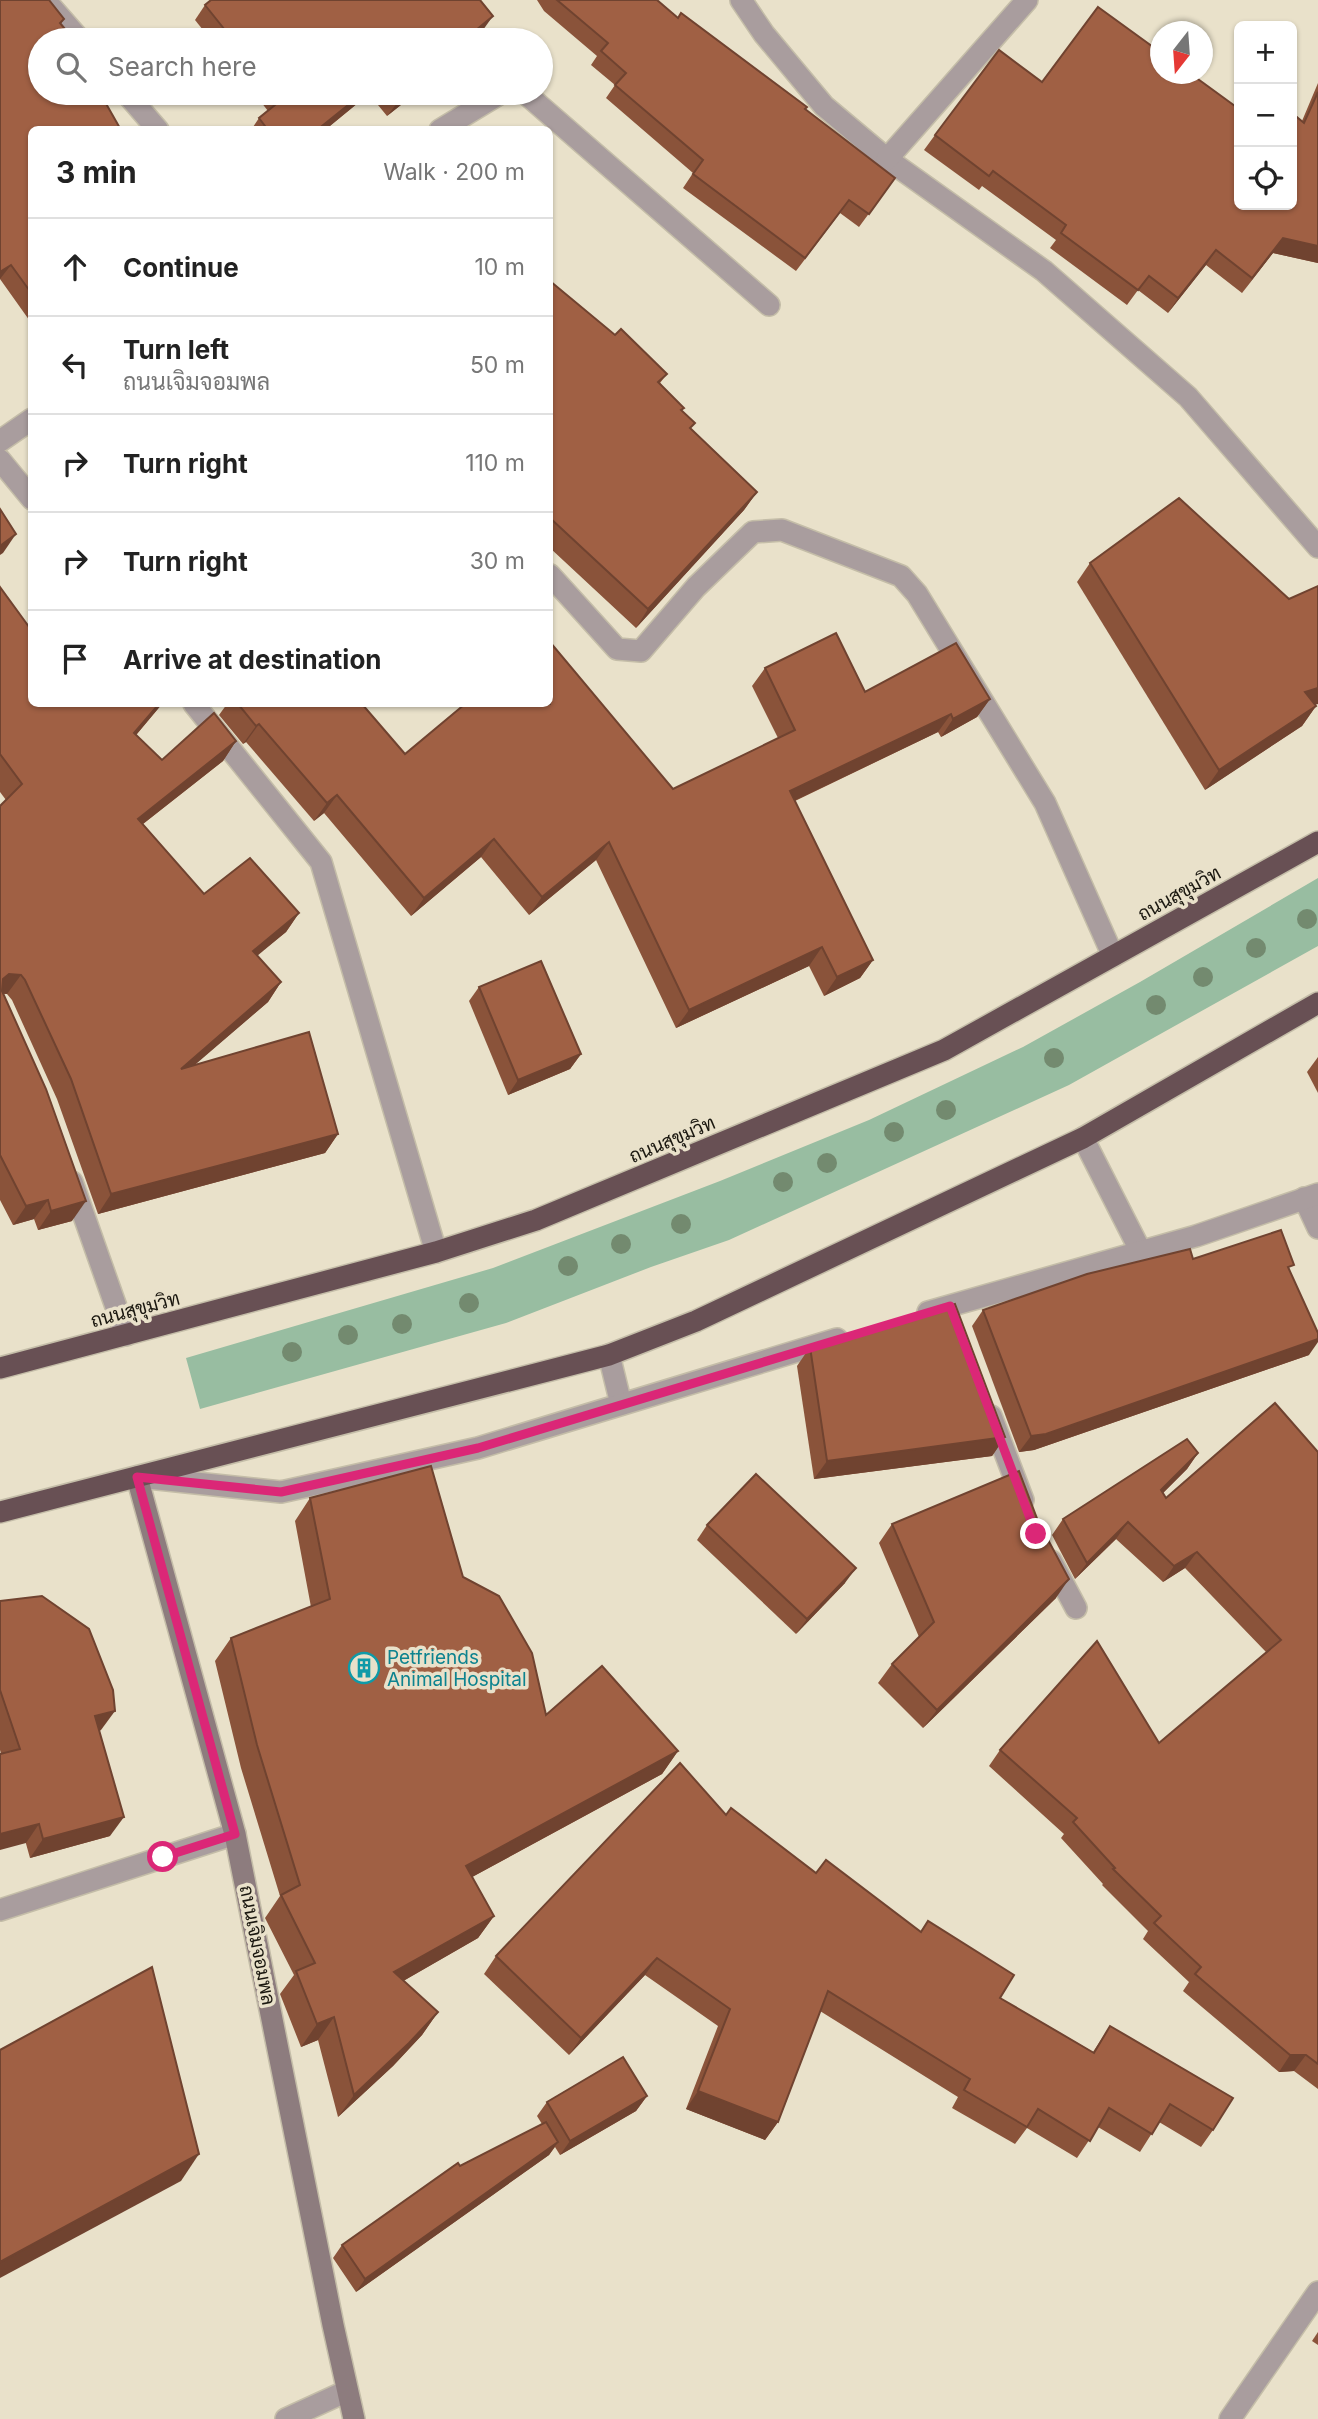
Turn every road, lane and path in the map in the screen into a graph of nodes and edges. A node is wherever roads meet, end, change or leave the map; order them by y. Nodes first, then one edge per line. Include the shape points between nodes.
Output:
1 (45, 0) edge
2 (741, 0) edge
3 (1027, 0) edge
4 (70, 28) edge
5 (136, 105) edge
6 (481, 105) edge
7 (539, 105) edge
8 (155, 126) edge
9 (446, 126) edge
10 (887, 159) junction
11 (769, 305) dead end
12 (28, 422) edge
13 (0, 441) edge
14 (0, 460) edge
15 (28, 494) edge
16 (1318, 547) edge
17 (553, 578) edge
18 (196, 707) edge
19 (1318, 842) edge
20 (1113, 956) junction
21 (1318, 1003) edge
22 (1083, 1138) junction
23 (65, 1164) edge
24 (1311, 1196) edge
25 (1318, 1228) edge
26 (436, 1252) junction
27 (1140, 1252) junction
28 (950, 1306) junction
29 (910, 1318) edge
30 (959, 1331) edge
31 (857, 1334) edge
32 (126, 1335) junction
33 (609, 1355) junction
34 (0, 1368) edge
35 (983, 1395) edge
36 (621, 1404) junction
37 (137, 1477) junction
38 (0, 1511) edge
39 (1031, 1522) edge
40 (1043, 1547) edge
41 (1076, 1608) dead end
42 (235, 1834) junction
43 (0, 1910) edge
44 (1318, 2292) edge
45 (347, 2392) junction
46 (1242, 2415) edge
47 (286, 2419) edge
48 (354, 2419) edge

1 - 4 street
2 - 10 street via 824,107
3 - 10 street
5 - 8 street
6 - 9 street
7 - 11 street
10 - 16 street via 1044,271 1188,397
12 - 13 street
14 - 15 street
17 - 20 street via 617,649 641,651 753,531 782,530 901,576 917,594 1045,803
18 - 26 street via 321,862
19 - 20 highway, ถนนสุขุมวิท
20 - 26 highway, ถนนสุขุมวิท via 944,1050 536,1220
21 - 22 highway
22 - 27 street
22 - 33 highway via 696,1321
23 - 32 street
24 - 25 street
24 - 27 street
26 - 32 highway, ถนนสุขุมวิท
27 - 28 street
28 - 29 street
28 - 30 street
31 - 36 street
32 - 34 highway, ถนนสุขุมวิท
33 - 36 street
33 - 37 highway
35 - 39 street
36 - 37 street via 478,1448 281,1492
37 - 38 highway
37 - 42 main road, ถนนเจิมจอมพล
40 - 41 street
42 - 43 street
42 - 45 main road, ถนนเจิมจอมพล
44 - 46 street via 1289,2332
45 - 47 street
45 - 48 main road, ถนนเจิมจอมพล

